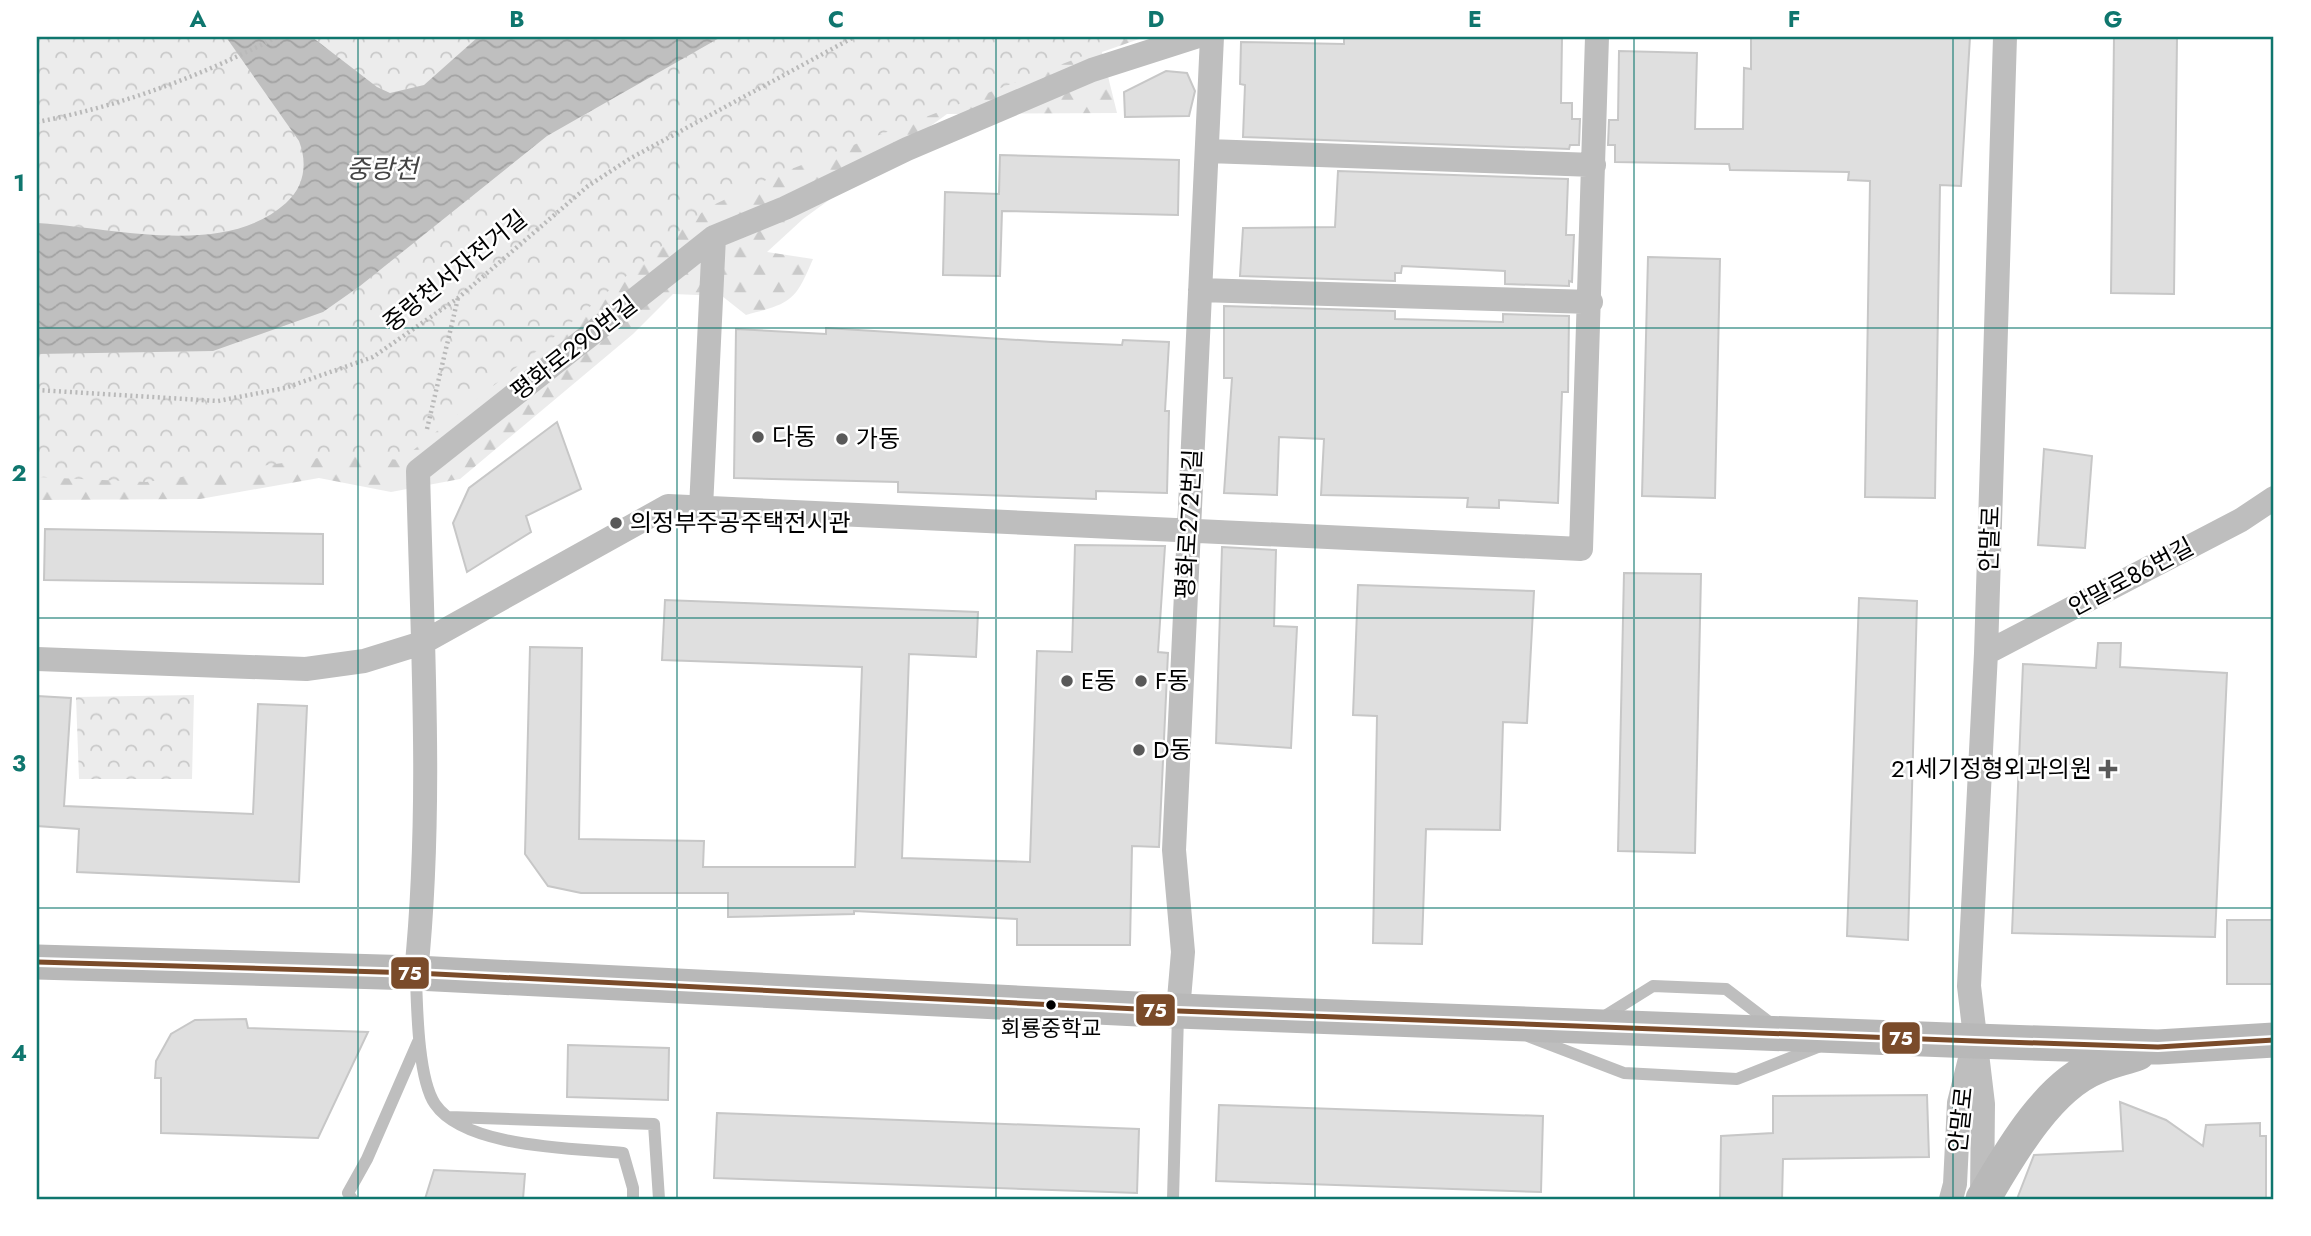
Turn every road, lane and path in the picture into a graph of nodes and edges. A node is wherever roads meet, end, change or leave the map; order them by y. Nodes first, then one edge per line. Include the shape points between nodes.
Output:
1 (277, 37) edge
2 (854, 37) edge
3 (1195, 37) edge
4 (1212, 37) edge
5 (1597, 37) edge
6 (2005, 37) edge
7 (37, 122) edge
8 (1207, 151) junction
9 (1594, 165) junction
10 (714, 237) junction
11 (1200, 290) junction
12 (458, 298) junction
13 (1591, 302) junction
14 (37, 390) edge
15 (418, 471) junction
16 (2274, 498) edge
17 (701, 508) junction
18 (1189, 532) junction
19 (422, 643) junction
20 (1986, 653) junction
21 (37, 659) edge
22 (37, 962) edge
23 (416, 973) junction
24 (1178, 1011) junction
25 (1491, 1023) junction
26 (1846, 1036) junction
27 (2274, 1040) edge
28 (1975, 1041) junction
29 (419, 1042) junction
30 (2158, 1046) junction
31 (445, 1116) junction
32 (349, 1197) edge
33 (633, 1199) edge
34 (659, 1199) edge
35 (1173, 1199) edge
36 (1951, 1199) edge
37 (1982, 1199) edge

1 - 7 path via 224,64 134,98
2 - 12 path, 중랑천서자전거길 via 588,186
3 - 10 street, 평화로290번길 via 1092,70
4 - 8 street, 평화로272번길
5 - 9 street
6 - 20 street, 안말로
8 - 9 street
8 - 11 street, 평화로272번길
9 - 13 street
10 - 15 street, 평화로290번길
10 - 17 street
11 - 13 street
11 - 18 street, 평화로272번길
12 - 14 path, 중랑천서자전거길 via 373,357 244,398 190,402
12 - 15 path
13 - 18 street via 1581,549
15 - 19 street
16 - 20 street, 안말로86번길 via 2241,520
17 - 18 street
17 - 19 street via 668,506
18 - 24 street, 평화로272번길 via 1174,850 1183,952
19 - 21 street via 364,661 306,669
19 - 23 street via 426,783
20 - 28 street, 안말로 via 1969,986
22 - 23 main road
23 - 24 main road
23 - 29 lane
24 - 25 main road
24 - 35 lane
25 - 26 main road
25 - 26 lane via 1624,1073 1737,1079
26 - 28 main road
27 - 30 main road
28 - 30 main road
28 - 36 street, 안말로 via 1959,1103
28 - 37 street, 안말로 via 1983,1104
29 - 31 lane via 433,1101
29 - 32 lane
30 - 37 main road via 2094,1067 2068,1083 2050,1101
31 - 33 lane via 473,1132 526,1143 623,1153
31 - 34 lane via 654,1124

